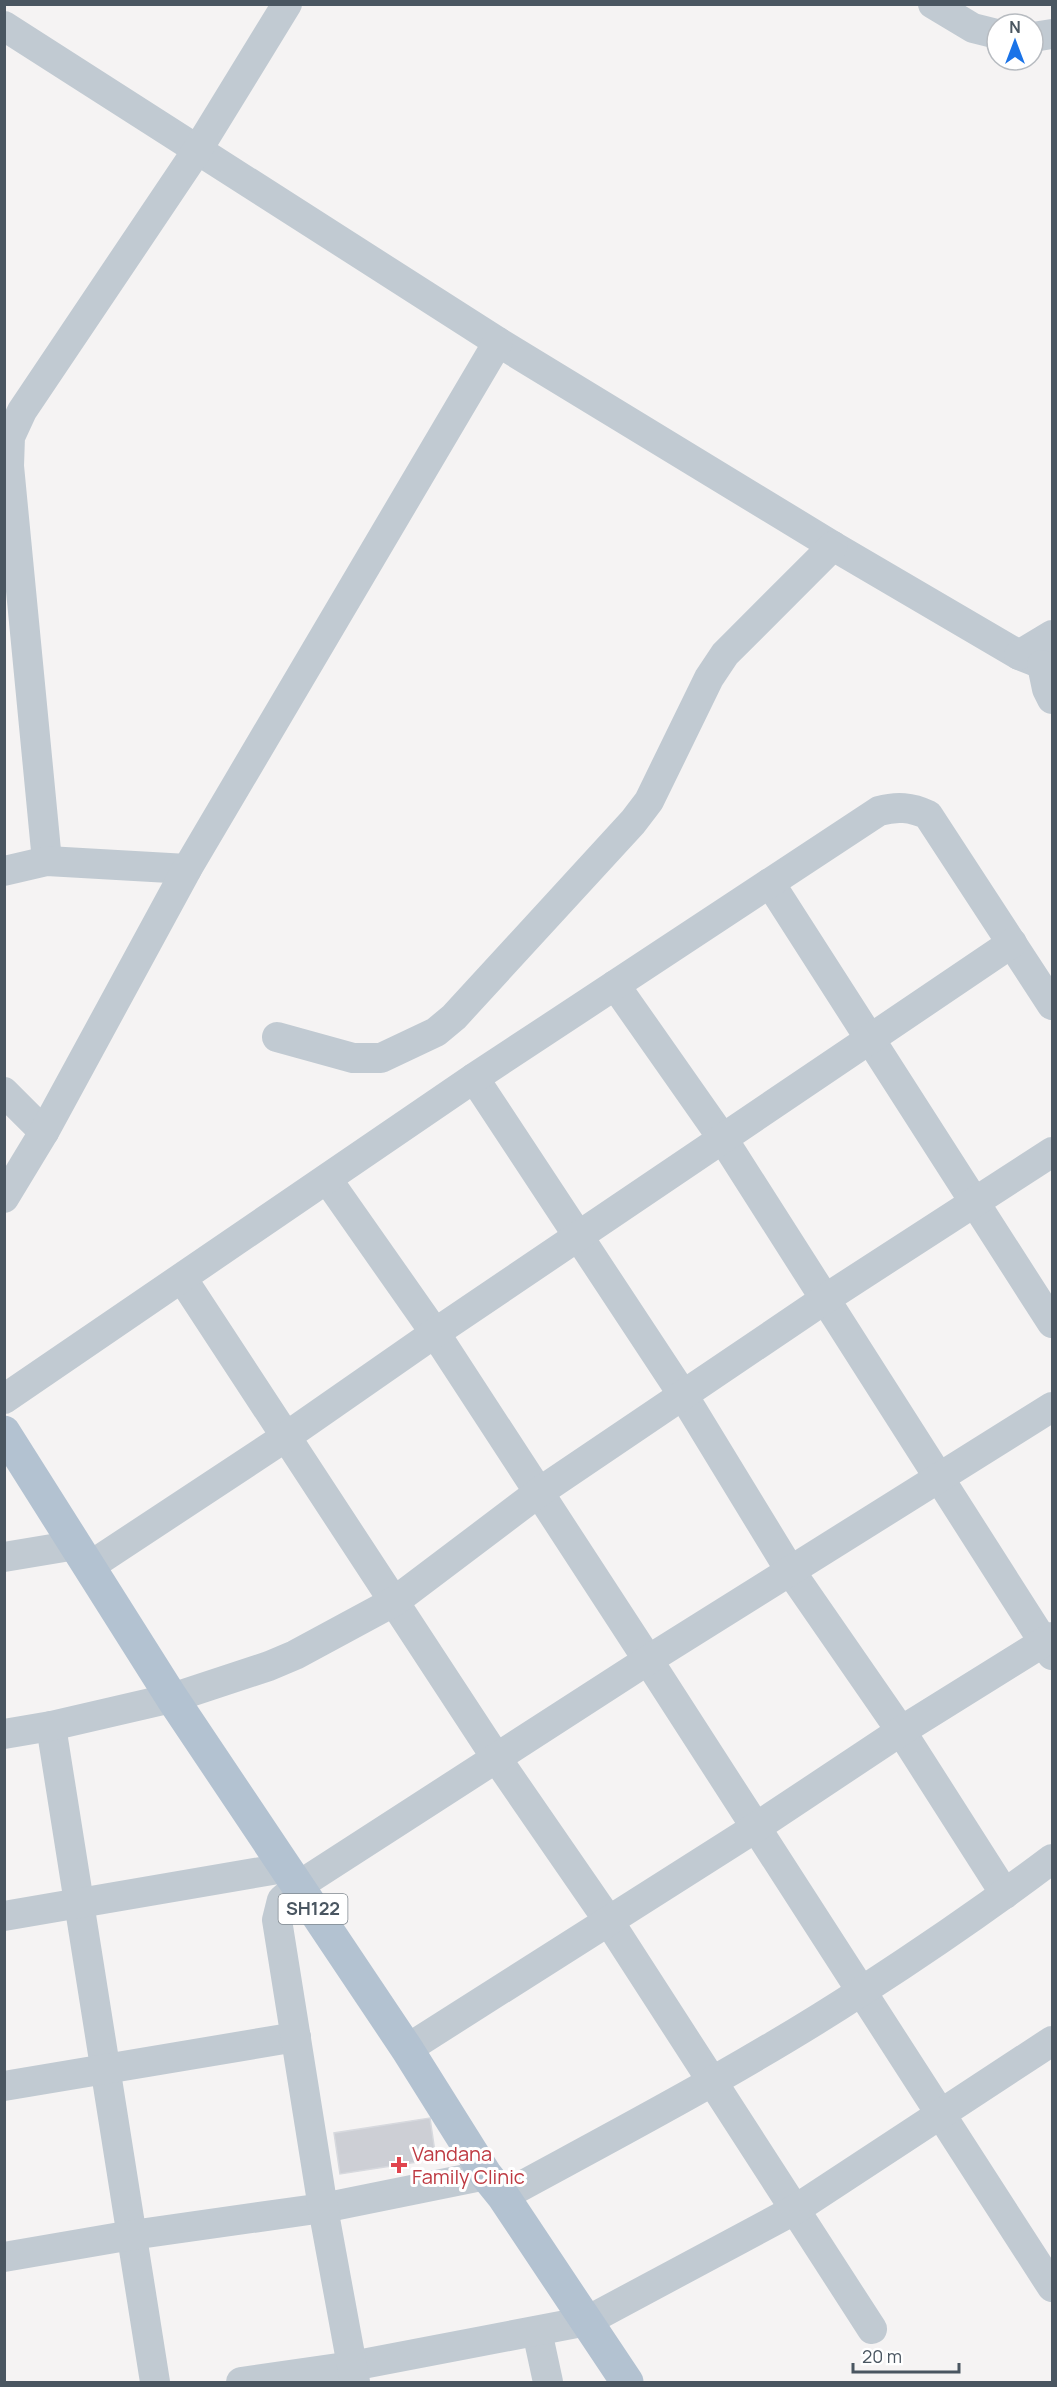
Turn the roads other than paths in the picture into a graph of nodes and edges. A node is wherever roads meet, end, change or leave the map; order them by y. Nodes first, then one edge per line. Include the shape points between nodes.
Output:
1 (287, 4) edge
2 (933, 4) edge
3 (4, 26) edge
4 (985, 31) edge
5 (198, 149) junction
6 (498, 342) junction
7 (833, 546) junction
8 (1053, 635) edge
9 (1038, 663) edge
10 (1053, 699) edge
11 (47, 861) junction
12 (187, 869) junction
13 (4, 871) edge
14 (770, 883) junction
15 (1012, 943) junction
16 (615, 985) junction
17 (1053, 1005) edge
18 (277, 1037) dead end
19 (870, 1040) junction
20 (474, 1078) junction
21 (4, 1092) edge
22 (44, 1132) junction
23 (723, 1139) junction
24 (1053, 1152) edge
25 (327, 1179) junction
26 (4, 1198) edge
27 (974, 1201) junction
28 (580, 1235) junction
29 (182, 1278) junction
30 (825, 1299) junction
31 (1053, 1323) edge
32 (435, 1333) junction
33 (683, 1395) junction
34 (4, 1400) edge
35 (1053, 1407) edge
36 (4, 1432) edge
37 (287, 1436) junction
38 (939, 1477) junction
39 (538, 1493) junction
40 (83, 1555) junction
41 (4, 1557) edge
42 (791, 1572) junction
43 (395, 1600) junction
44 (1050, 1645) edge
45 (648, 1660) junction
46 (172, 1698) junction
47 (51, 1726) junction
48 (901, 1731) junction
49 (4, 1734) edge
50 (497, 1759) junction
51 (755, 1828) junction
52 (1053, 1858) edge
53 (291, 1877) junction
54 (1005, 1894) junction
55 (79, 1903) junction
56 (4, 1916) edge
57 (608, 1920) junction
58 (861, 1992) junction
59 (296, 2037) junction
60 (1053, 2041) edge
61 (407, 2049) junction
62 (106, 2069) junction
63 (712, 2081) junction
64 (4, 2086) edge
65 (941, 2116) junction
66 (495, 2186) junction
67 (324, 2208) junction
68 (796, 2209) junction
69 (132, 2235) junction
70 (4, 2257) edge
71 (1053, 2288) edge
72 (587, 2321) junction
73 (872, 2329) dead end
74 (537, 2331) junction
75 (353, 2374) edge
76 (155, 2382) edge
77 (241, 2382) edge
78 (548, 2382) edge
79 (627, 2382) edge

1 - 5 street
2 - 4 street
3 - 5 street
5 - 6 street
5 - 11 street via 22,411 10,437 9,466
6 - 7 street
6 - 12 street
7 - 9 street
7 - 18 street via 725,654 709,678 649,801 633,822 454,1017 436,1032 381,1058 353,1058
8 - 9 street
9 - 10 street
11 - 12 street
11 - 13 street
12 - 22 street
14 - 15 street via 879,811 893,807 914,809 928,815 938,828
14 - 16 street
14 - 19 street
15 - 17 street
15 - 19 street
16 - 20 street
16 - 23 street
19 - 23 street
19 - 27 street
20 - 25 street
20 - 28 street
21 - 22 street
22 - 26 street
23 - 28 street
23 - 30 street
24 - 27 street
25 - 29 street
25 - 32 street
27 - 30 street
27 - 31 street
28 - 32 street
28 - 33 street
29 - 34 street
29 - 37 street
30 - 33 street
30 - 38 street
32 - 37 street
32 - 39 street
33 - 39 street
33 - 42 street
35 - 38 street
36 - 40 main road, SH122
37 - 40 street
37 - 43 street
38 - 42 street
38 - 44 street
39 - 43 street
39 - 45 street
40 - 41 street
40 - 46 main road, SH122
42 - 45 street
42 - 48 street
43 - 46 street via 296,1655
43 - 50 street
44 - 48 street
45 - 50 street
45 - 51 street
46 - 47 street
46 - 53 main road, SH122
47 - 49 street
47 - 55 street
48 - 51 street
48 - 54 street
50 - 53 street
50 - 57 street
51 - 57 street
51 - 58 street
52 - 54 street
53 - 55 street
53 - 59 street via 277,1920
53 - 61 main road, SH122
54 - 58 street
55 - 56 street
55 - 62 street
57 - 61 street
57 - 63 street
58 - 63 street
58 - 65 street
59 - 62 street
59 - 67 street
60 - 65 street
61 - 66 main road, SH122
62 - 64 street
62 - 69 street
63 - 66 street
63 - 68 street
65 - 68 street
65 - 71 street
66 - 67 street
66 - 72 main road, SH122
67 - 69 street
67 - 75 street
68 - 72 street
68 - 73 street
69 - 70 street
69 - 76 street
72 - 74 street
72 - 79 main road, SH122
74 - 75 street
74 - 78 street
75 - 77 street

